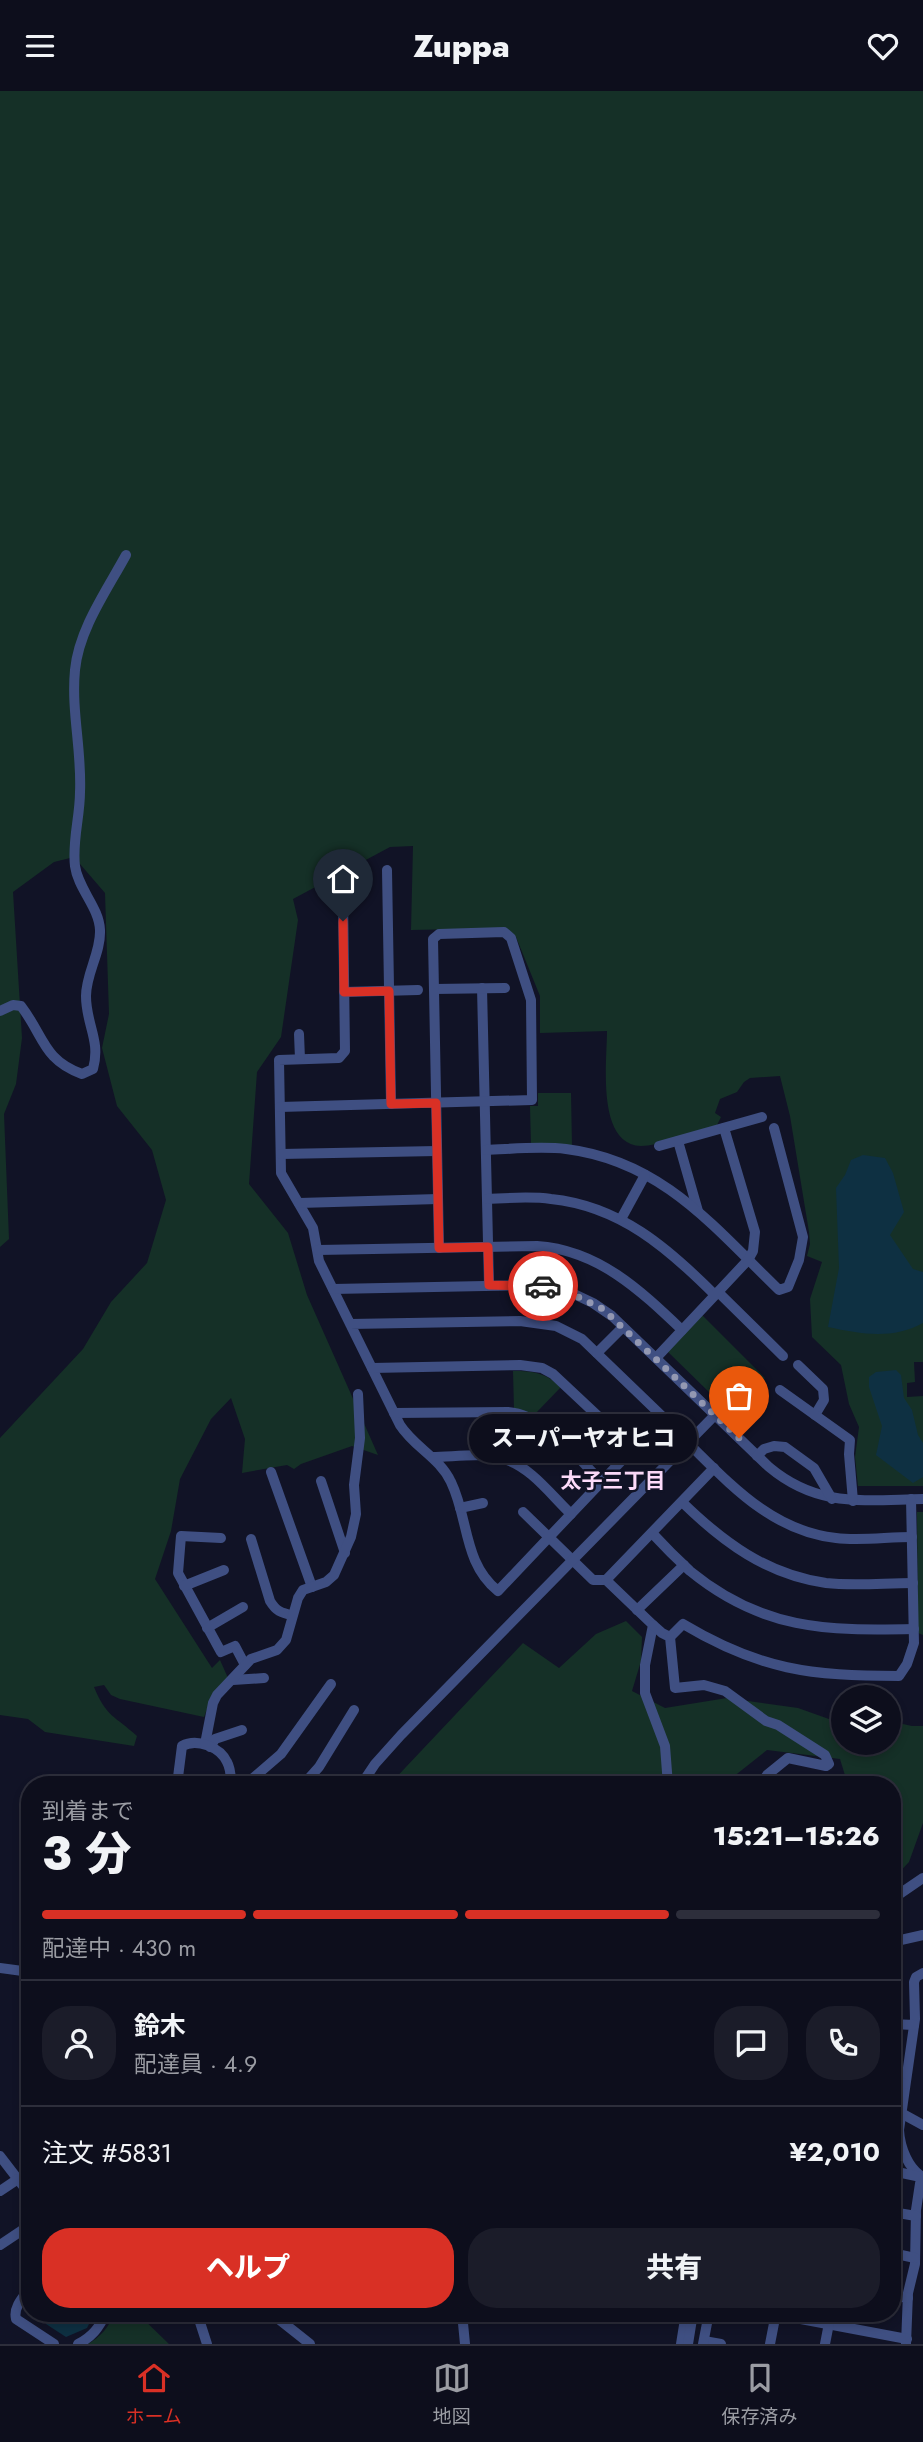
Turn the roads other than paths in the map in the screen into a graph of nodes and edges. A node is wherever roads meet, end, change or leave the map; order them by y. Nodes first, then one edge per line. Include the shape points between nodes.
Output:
1 (126, 555) dead end
2 (387, 870) dead end
3 (343, 898) dead end
4 (482, 988) junction
5 (505, 988) dead end
6 (434, 989) junction
7 (418, 990) dead end
8 (389, 991) junction
9 (344, 992) junction
10 (0, 1011) edge
11 (299, 1034) dead end
12 (299, 1059) junction
13 (485, 1102) junction
14 (436, 1103) junction
15 (391, 1104) junction
16 (280, 1107) junction
17 (762, 1117) dead end
18 (724, 1128) junction
19 (774, 1128) dead end
20 (678, 1141) junction
21 (659, 1146) dead end
22 (486, 1150) junction
23 (438, 1151) junction
24 (281, 1154) junction
25 (645, 1175) junction
26 (438, 1199) junction
27 (487, 1199) junction
28 (299, 1203) junction
29 (698, 1211) junction
30 (621, 1219) junction
31 (488, 1247) junction
32 (439, 1248) junction
33 (318, 1251) junction
34 (748, 1260) junction
35 (489, 1285) junction
36 (333, 1289) junction
37 (717, 1294) junction
38 (350, 1324) junction
39 (623, 1327) junction
40 (682, 1330) junction
41 (597, 1353) junction
42 (783, 1356) dead end
43 (656, 1358) junction
44 (798, 1365) dead end
45 (372, 1368) junction
46 (780, 1390) dead end
47 (358, 1394) dead end
48 (394, 1413) junction
49 (715, 1415) junction
50 (815, 1415) junction
51 (688, 1443) junction
52 (633, 1449) junction
53 (757, 1456) junction
54 (432, 1457) junction
55 (714, 1468) junction
56 (816, 1471) junction
57 (271, 1472) dead end
58 (321, 1481) dead end
59 (602, 1482) junction
60 (803, 1489) junction
61 (832, 1499) junction
62 (911, 1499) junction
63 (923, 1499) edge
64 (853, 1501) junction
65 (682, 1502) junction
66 (483, 1503) dead end
67 (460, 1507) junction
68 (523, 1512) dead end
69 (571, 1514) junction
70 (652, 1533) junction
71 (549, 1537) junction
72 (912, 1537) junction
73 (221, 1538) dead end
74 (251, 1539) dead end
75 (345, 1553) junction
76 (573, 1560) junction
77 (684, 1565) junction
78 (224, 1570) dead end
79 (606, 1580) junction
80 (913, 1583) junction
81 (184, 1586) junction
82 (312, 1587) junction
83 (243, 1607) dead end
84 (637, 1610) junction
85 (292, 1615) junction
86 (653, 1625) junction
87 (207, 1628) junction
88 (914, 1629) junction
89 (670, 1637) junction
90 (246, 1665) junction
91 (264, 1678) dead end
92 (233, 1680) junction
93 (331, 1684) dead end
94 (354, 1710) dead end
95 (242, 1730) dead end
96 (208, 1745) junction
97 (178, 1776) edge
98 (230, 1776) edge
99 (255, 1776) edge
100 (311, 1776) edge
101 (367, 1776) edge
102 (667, 1776) edge
103 (766, 1776) edge
104 (923, 1878) edge
105 (901, 1893) edge
106 (923, 1935) edge
107 (901, 1940) edge
108 (0, 1968) edge
109 (21, 1971) edge
110 (923, 1973) edge
111 (917, 2024) edge
112 (901, 2082) edge
113 (905, 2084) junction
114 (901, 2099) edge
115 (901, 2108) edge
116 (923, 2125) edge
117 (901, 2142) edge
118 (0, 2156) edge
119 (901, 2173) edge
120 (922, 2177) edge
121 (18, 2179) junction
122 (21, 2183) edge
123 (0, 2191) edge
124 (901, 2214) edge
125 (916, 2216) junction
126 (21, 2231) edge
127 (0, 2245) edge
128 (901, 2255) edge
129 (915, 2258) junction
130 (901, 2297) edge
131 (908, 2298) junction
132 (21, 2299) edge
133 (102, 2322) edge
134 (200, 2322) edge
135 (282, 2322) edge
136 (463, 2322) edge
137 (685, 2322) edge
138 (689, 2322) edge
139 (707, 2322) edge
140 (772, 2322) edge
141 (814, 2322) edge
142 (830, 2322) edge
143 (829, 2325) junction
144 (704, 2342) edge
145 (906, 2342) edge
146 (54, 2344) edge
147 (78, 2344) edge
148 (208, 2344) edge
149 (309, 2344) edge
150 (465, 2344) edge
151 (681, 2344) edge
152 (688, 2344) edge
153 (721, 2344) edge
154 (770, 2344) edge
155 (825, 2344) edge

1 - 10 street via 82,639 75,672 80,791 76,869 100,926 100,946 86,993 86,1012 97,1047 93,1069 82,1074 57,1062 21,1006
2 - 8 street
3 - 9 street
4 - 5 street
4 - 6 street
4 - 13 street
6 - 13 street via 433,939 439,934 504,932 511,938 531,1000 532,1100
6 - 14 street
7 - 8 street
8 - 9 street
8 - 15 street
9 - 12 street via 345,1051 339,1058
11 - 12 street
12 - 16 street via 279,1060
13 - 14 street
13 - 22 street
14 - 15 street
14 - 23 street
15 - 16 street
16 - 24 street
17 - 18 street
18 - 20 street
18 - 34 street via 755,1232
19 - 34 street via 802,1229 802,1251 788,1287 779,1290
20 - 21 street
20 - 29 street
22 - 25 street via 569,1150 612,1160
22 - 27 street
23 - 24 street
23 - 26 street
24 - 28 street via 281,1173
25 - 29 street
25 - 30 street
26 - 28 street
26 - 32 street
27 - 30 street via 564,1200
27 - 31 street
28 - 33 street via 313,1228
29 - 34 street
30 - 37 street via 671,1252
31 - 32 street
31 - 35 street
31 - 40 street via 547,1247 588,1258 632,1284
32 - 33 street
33 - 36 street
34 - 37 street
35 - 36 street
35 - 39 street via 564,1290 593,1303
36 - 38 street
37 - 40 street
37 - 42 street
38 - 41 street via 531,1321 572,1333
38 - 45 street
39 - 41 street
39 - 43 street
40 - 43 street
41 - 52 street via 663,1417
43 - 49 street
44 - 50 street via 823,1389 824,1400
45 - 48 street
45 - 52 street via 542,1368 560,1379
46 - 50 street
47 - 75 street via 356,1508
48 - 54 street via 406,1435
48 - 59 street via 523,1414 544,1425
49 - 51 street
49 - 53 street
50 - 64 street via 850,1440
51 - 55 street
51 - 76 street
52 - 59 street
53 - 56 street via 764,1449 780,1446
53 - 60 street
54 - 67 street via 449,1478
54 - 69 street via 505,1459 523,1468
55 - 65 street
55 - 72 street via 763,1511 806,1531 852,1539
56 - 60 street
56 - 61 street
57 - 82 street
58 - 75 street
59 - 69 street
60 - 61 street
61 - 64 street
62 - 63 street
62 - 64 street
62 - 72 street
65 - 70 street
65 - 80 street via 733,1547 792,1575 842,1584
66 - 67 street
67 - 71 street via 474,1561 498,1591
68 - 71 street
69 - 71 street
70 - 77 street
70 - 79 street
71 - 76 street
72 - 80 street
73 - 81 street via 181,1536 178,1573
74 - 85 street via 275,1609
75 - 82 street via 334,1574
76 - 79 street via 593,1580
76 - 101 street via 401,1735
77 - 84 street
77 - 88 street via 743,1606 786,1622 840,1630
78 - 81 street
79 - 84 street
80 - 88 street
81 - 87 street
82 - 85 street via 303,1590
83 - 87 street
84 - 86 street
85 - 90 street via 283,1646 251,1658
86 - 89 street
86 - 102 street via 645,1693 665,1745
87 - 90 street via 221,1652 235,1646
88 - 89 street via 912,1650 899,1676 795,1670 737,1652 683,1624
89 - 103 street via 675,1688 704,1685 725,1691 829,1760 826,1766 788,1758
90 - 92 street
91 - 92 street
92 - 96 street via 213,1703
93 - 99 street via 281,1754
94 - 100 street
95 - 96 street
96 - 97 street via 192,1742 182,1746
96 - 98 street via 227,1760
104 - 105 street
106 - 107 street
108 - 109 street
110 - 111 street via 914,1982
111 - 113 street
112 - 113 street
113 - 114 street
115 - 116 street
117 - 120 street via 913,2169
118 - 121 street
119 - 120 street
120 - 125 street
121 - 122 street
121 - 123 street
124 - 125 street
125 - 129 street
126 - 127 street
128 - 129 street
129 - 131 street
130 - 131 street
131 - 145 street
132 - 146 street via 16,2319
133 - 147 street via 91,2337
134 - 148 street
135 - 149 street
136 - 150 street
137 - 151 street
138 - 152 street
139 - 144 street
140 - 154 street
141 - 143 street
142 - 143 street
143 - 145 street
143 - 155 street
144 - 153 street

